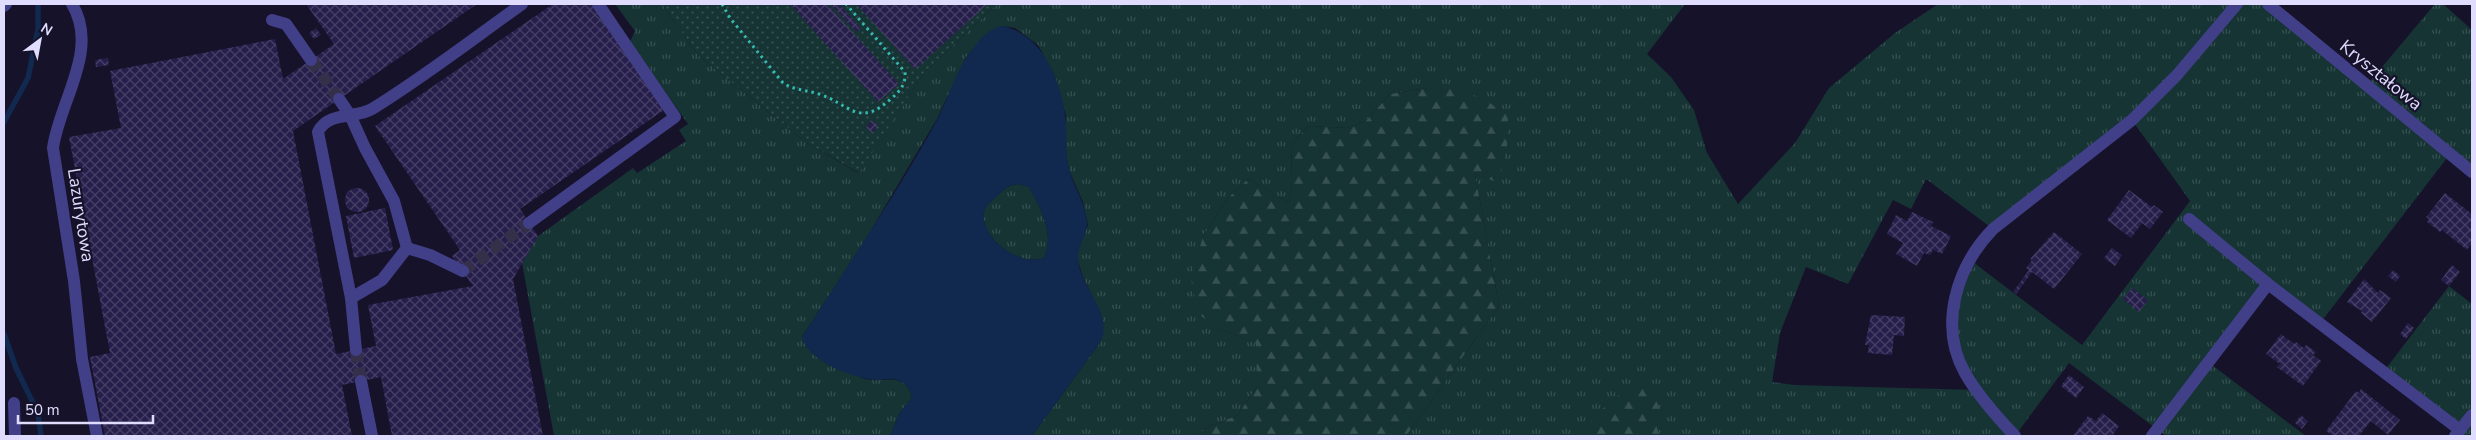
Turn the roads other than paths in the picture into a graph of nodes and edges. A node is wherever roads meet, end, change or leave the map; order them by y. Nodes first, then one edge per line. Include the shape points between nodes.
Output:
1 (72, 4) edge
2 (522, 4) edge
3 (598, 4) edge
4 (2237, 4) edge
5 (2268, 4) edge
6 (272, 20) dead end
7 (311, 60) tunnel mouth
8 (339, 99) tunnel mouth
9 (350, 115) junction
10 (2472, 172) edge
11 (2189, 219) dead end
12 (529, 223) tunnel mouth
13 (407, 248) junction
14 (463, 271) dead end
15 (2268, 284) junction
16 (351, 298) junction
17 (356, 350) tunnel mouth
18 (361, 381) tunnel mouth
19 (14, 403) dead end
20 (2472, 415) edge
21 (2458, 433) edge
22 (15, 436) edge
23 (98, 436) edge
24 (372, 436) edge
25 (2015, 436) edge
26 (2152, 436) edge

1 - 23 lane, Lazurytowa via 81,34 80,63 55,132 53,148 74,281 82,358
2 - 9 lane via 370,110
3 - 12 lane via 675,117
4 - 25 lane via 2177,75 2132,120 1993,229 1980,242 1963,271 1953,314 1958,358 1977,391
5 - 10 lane, Kryształowa
6 - 7 lane via 286,24
8 - 9 lane
9 - 13 lane via 394,201
9 - 16 lane via 326,122 318,132
11 - 15 lane
13 - 14 lane via 430,254
13 - 16 lane via 382,280
15 - 21 lane
15 - 26 lane
16 - 17 lane
18 - 24 lane
19 - 22 lane
20 - 21 lane

